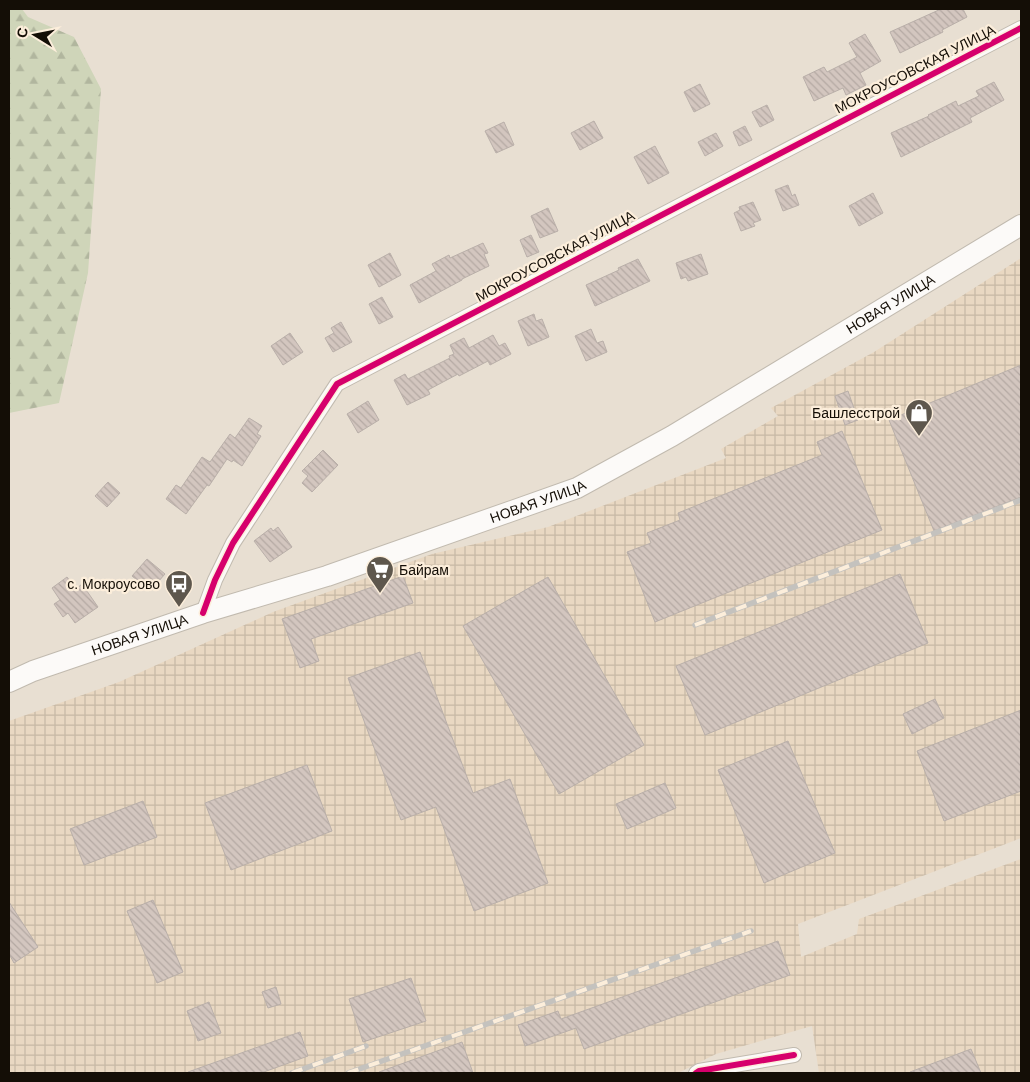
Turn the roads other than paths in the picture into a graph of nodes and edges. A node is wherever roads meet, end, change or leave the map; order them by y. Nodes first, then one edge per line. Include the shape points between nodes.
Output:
1 (1021, 28) edge
2 (1021, 225) edge
3 (203, 613) junction
4 (9, 682) edge
5 (794, 1055) dead end
6 (696, 1073) edge

1 - 3 street, МОКРОУСОВСКАЯ УЛИЦА via 337,384 233,543
2 - 3 main road, НОВАЯ УЛИЦА via 672,436 578,488 327,576
3 - 4 main road, НОВАЯ УЛИЦА
5 - 6 street

